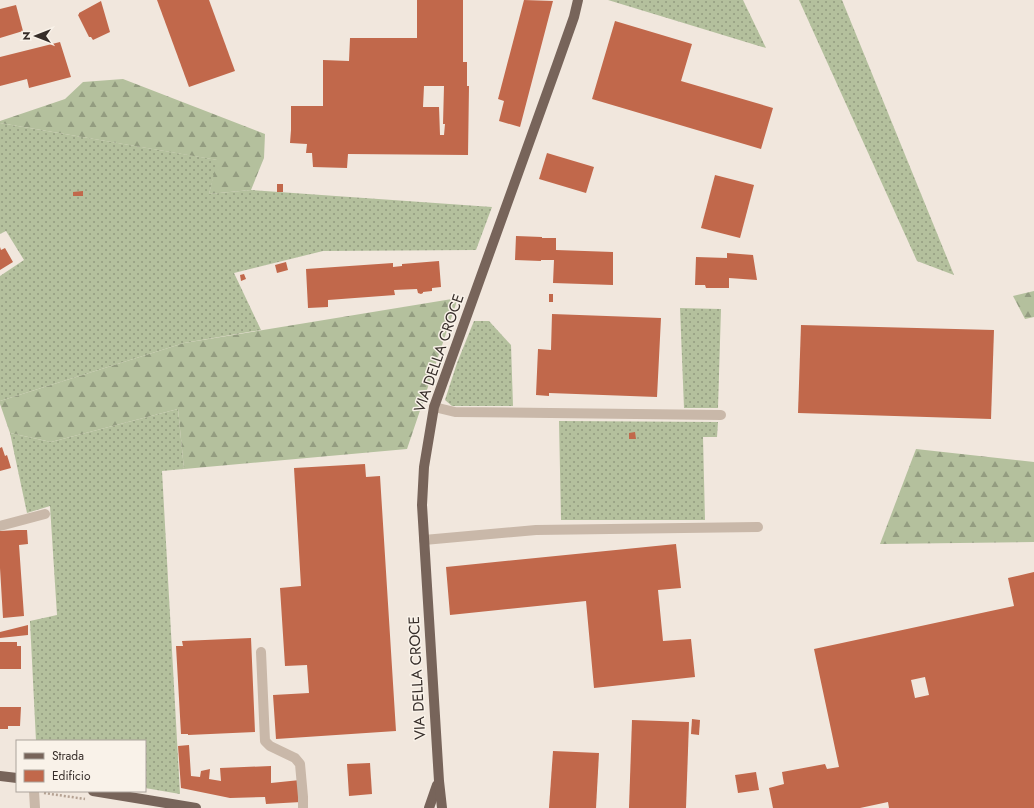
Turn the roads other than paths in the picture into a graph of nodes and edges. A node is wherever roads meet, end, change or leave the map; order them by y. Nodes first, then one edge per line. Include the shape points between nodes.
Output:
1 (578, 0) edge
2 (434, 407) junction
3 (721, 415) dead end
4 (45, 514) dead end
5 (0, 526) edge
6 (758, 527) dead end
7 (424, 540) junction
8 (261, 652) dead end
9 (0, 776) edge
10 (16, 778) edge
11 (439, 781) junction
12 (34, 792) edge
13 (99, 792) edge
14 (35, 808) edge
15 (196, 808) edge
16 (303, 808) edge
17 (429, 808) edge
18 (442, 808) edge

1 - 2 main road, VIA DELLA CROCE
2 - 3 lane via 455,412
2 - 7 main road, VIA DELLA CROCE via 424,467
4 - 5 lane
6 - 7 lane via 536,530
7 - 11 main road, VIA DELLA CROCE
8 - 16 lane via 265,741 295,758 300,764
9 - 10 main road
11 - 17 main road, VIA DELLA CROCE
11 - 18 main road, VIA DELLA CROCE
12 - 14 lane
13 - 15 main road

